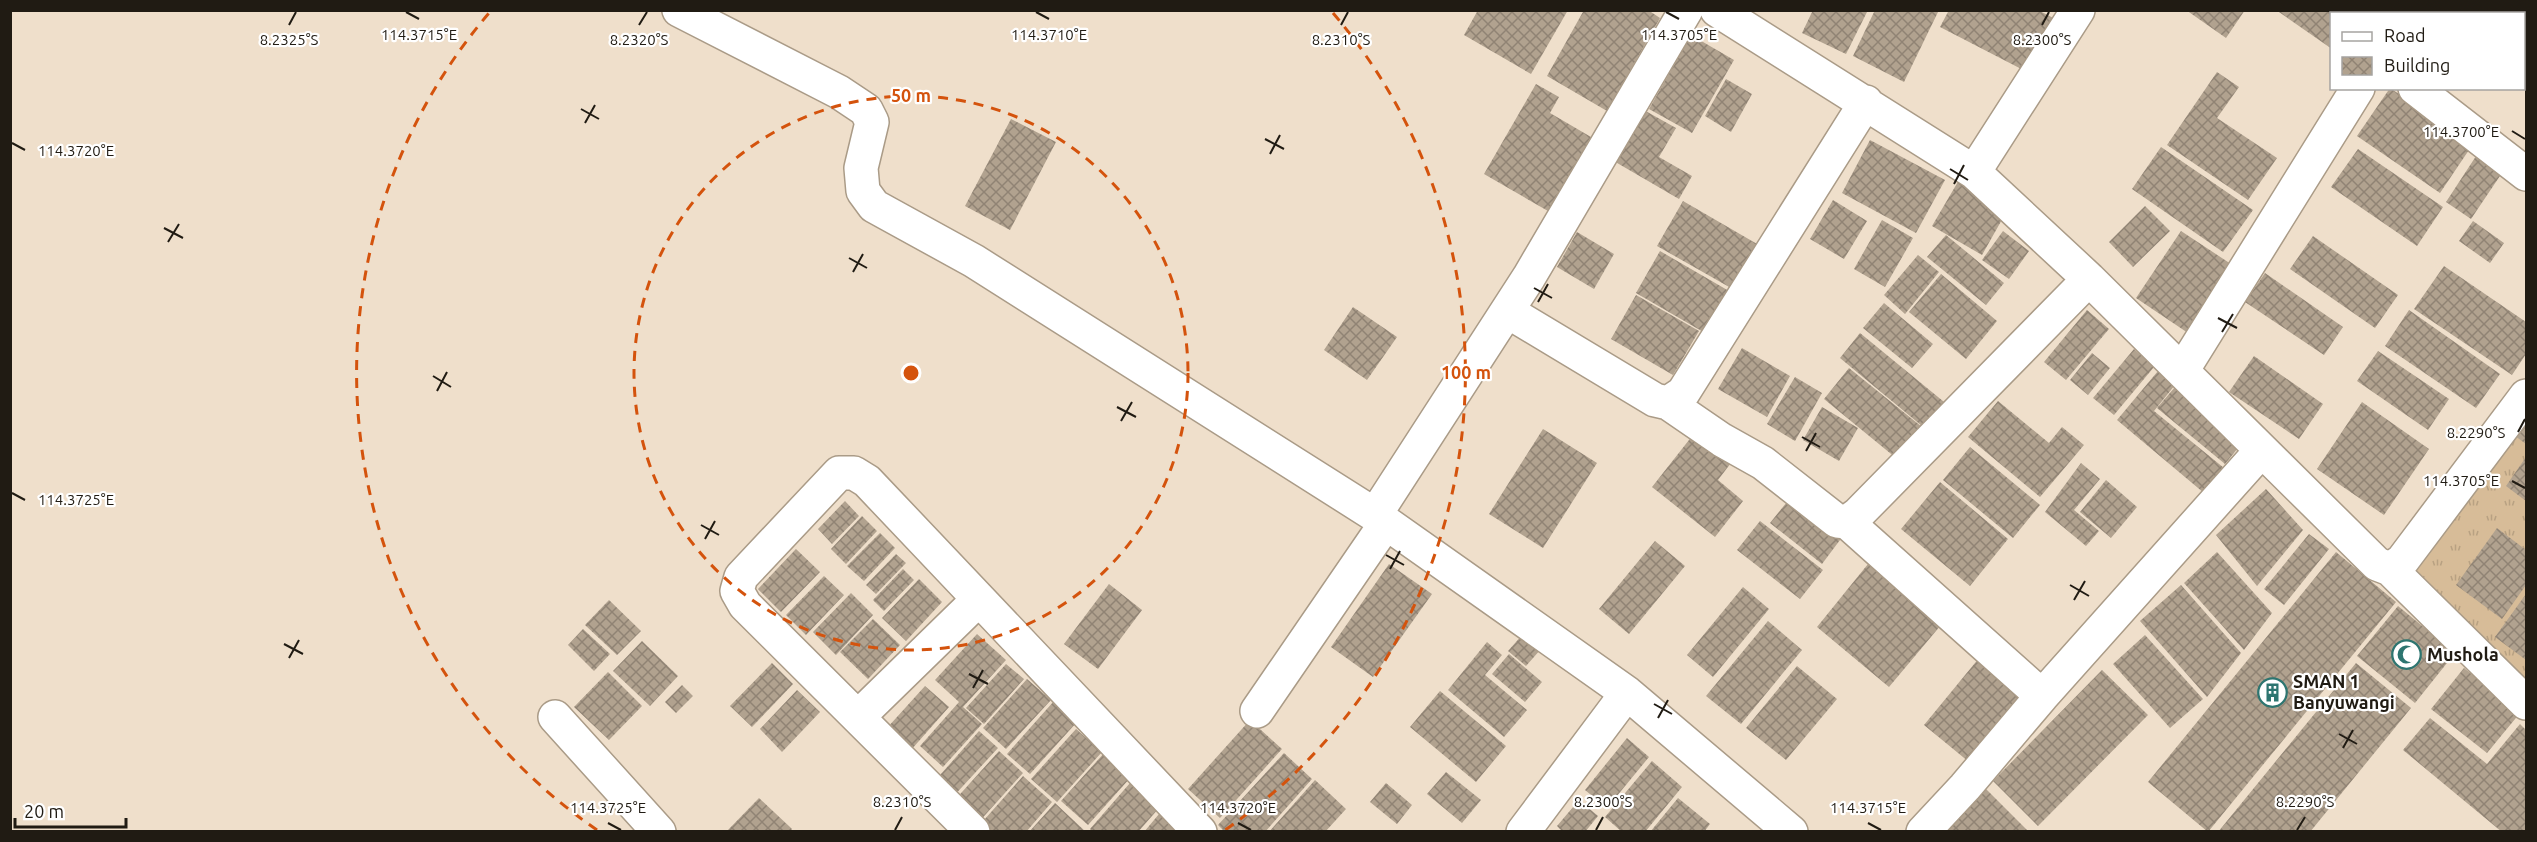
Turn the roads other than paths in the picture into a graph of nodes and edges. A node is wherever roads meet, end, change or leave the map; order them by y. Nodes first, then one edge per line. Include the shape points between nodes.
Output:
1 (679, 10) edge
2 (1686, 10) edge
3 (1718, 10) edge
4 (2078, 10) edge
5 (2357, 90) edge
6 (2418, 90) edge
7 (1866, 102) junction
8 (1974, 172) junction
9 (2526, 174) edge
10 (2090, 279) junction
11 (1507, 311) junction
12 (2182, 371) junction
13 (2526, 396) edge
14 (1668, 403) junction
15 (2261, 451) junction
16 (1380, 519) junction
17 (1847, 522) junction
18 (2390, 569) junction
19 (979, 599) junction
20 (1627, 693) junction
21 (2042, 696) junction
22 (2526, 703) edge
23 (1257, 711) dead end
24 (555, 717) dead end
25 (858, 717) junction
26 (658, 831) edge
27 (973, 831) edge
28 (1200, 831) edge
29 (1523, 831) edge
30 (1791, 831) edge
31 (1923, 831) edge

1 - 16 street via 839,92 866,110 872,122 861,168 863,191 874,206 974,261
2 - 11 street
3 - 7 street
4 - 8 street
5 - 12 street
6 - 9 street
7 - 8 street
7 - 14 street via 1683,393
8 - 10 street
10 - 12 street
10 - 17 street
11 - 14 street via 1655,400
11 - 16 street
12 - 15 street
13 - 18 street via 2402,561
14 - 17 street via 1763,463 1837,521
15 - 18 street via 2377,564
15 - 21 street
16 - 20 street
16 - 23 street
17 - 21 street
18 - 22 street
19 - 25 street
19 - 25 street via 867,481 854,473 839,473 741,577 737,591 745,605
19 - 28 street
20 - 29 street
20 - 30 street
21 - 31 street
24 - 26 street
25 - 27 street

